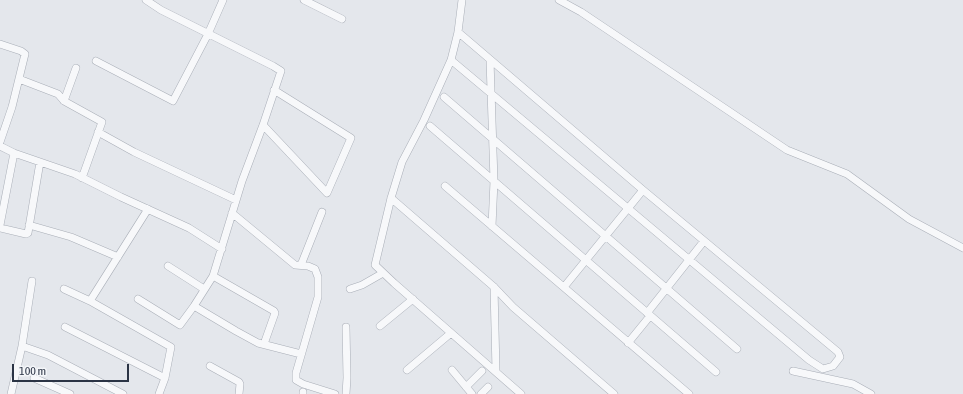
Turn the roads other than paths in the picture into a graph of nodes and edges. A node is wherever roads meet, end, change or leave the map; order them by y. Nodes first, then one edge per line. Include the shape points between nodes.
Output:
1 (146, 0) edge
2 (224, 0) edge
3 (304, 0) edge
4 (462, 0) edge
5 (559, 0) edge
6 (342, 19) dead end
7 (458, 32) junction
8 (208, 34) junction
9 (0, 44) edge
10 (451, 60) junction
11 (490, 60) junction
12 (96, 61) dead end
13 (76, 68) dead end
14 (19, 79) junction
15 (274, 90) junction
16 (492, 94) junction
17 (444, 97) dead end
18 (64, 101) junction
19 (263, 125) junction
20 (430, 126) dead end
21 (98, 132) junction
22 (493, 138) junction
23 (0, 142) edge
24 (0, 146) edge
25 (14, 153) junction
26 (40, 162) junction
27 (82, 178) junction
28 (494, 181) junction
29 (445, 186) dead end
30 (642, 190) junction
31 (391, 198) junction
32 (236, 200) junction
33 (628, 208) junction
34 (148, 209) junction
35 (322, 212) dead end
36 (232, 213) junction
37 (29, 224) junction
38 (0, 226) edge
39 (492, 226) junction
40 (606, 235) junction
41 (704, 241) junction
42 (963, 248) edge
43 (222, 249) junction
44 (118, 257) junction
45 (689, 259) junction
46 (586, 260) junction
47 (301, 265) junction
48 (168, 266) dead end
49 (383, 273) junction
50 (213, 276) junction
51 (32, 282) dead end
52 (494, 287) junction
53 (564, 287) junction
54 (667, 288) junction
55 (64, 289) dead end
56 (204, 289) junction
57 (350, 289) dead end
58 (138, 299) dead end
59 (413, 299) junction
60 (90, 301) junction
61 (194, 306) junction
62 (649, 315) junction
63 (380, 326) dead end
64 (65, 327) dead end
65 (346, 327) dead end
66 (451, 332) junction
67 (628, 343) junction
68 (264, 344) junction
69 (22, 346) junction
70 (737, 349) dead end
71 (301, 354) junction
72 (210, 366) dead end
73 (407, 370) dead end
74 (452, 370) dead end
75 (482, 371) dead end
76 (496, 372) junction
77 (716, 372) dead end
78 (793, 372) dead end
79 (34, 378) dead end
80 (165, 378) junction
81 (466, 387) junction
82 (488, 387) dead end
83 (11, 394) edge
84 (70, 394) edge
85 (123, 394) edge
86 (159, 394) edge
87 (238, 394) edge
88 (335, 394) edge
89 (346, 394) edge
90 (472, 394) edge
91 (481, 394) edge
92 (521, 394) edge
93 (614, 394) edge
94 (689, 394) edge
95 (871, 394) edge

1 - 8 street
2 - 8 street
3 - 6 street
4 - 7 street
5 - 42 street via 581,12 787,150 847,174 909,219
7 - 10 street
7 - 11 street
8 - 12 street via 173,101
8 - 15 street via 281,71
9 - 14 street via 25,54
10 - 16 street
10 - 31 street via 402,162
11 - 16 street
11 - 30 street
13 - 18 street
14 - 18 street via 58,94
14 - 23 street
15 - 19 street
15 - 19 street via 351,138 327,193
16 - 22 street
16 - 33 street
17 - 22 street
18 - 21 street via 101,120
19 - 32 street
20 - 28 street
21 - 27 street
21 - 32 street via 134,152
22 - 28 street
22 - 40 street
24 - 25 street
25 - 26 street
25 - 38 street
26 - 27 street
26 - 37 street
27 - 34 street
28 - 39 street
28 - 46 street
29 - 39 street
30 - 33 street
30 - 41 street
31 - 49 street via 375,264
31 - 52 street
32 - 36 street
33 - 40 street
33 - 45 street
34 - 43 street via 189,228
34 - 44 street
35 - 47 street
36 - 43 street
36 - 47 street via 284,256
37 - 38 street via 26,234
37 - 44 street via 71,237
39 - 53 street
40 - 46 street
40 - 54 street
41 - 45 street
41 - 45 street via 838,352 840,357 833,366 823,369 809,360
43 - 50 street
44 - 60 street
45 - 54 street
46 - 53 street
46 - 62 street
47 - 71 street via 315,269 318,277 318,297
48 - 56 street
49 - 57 street
49 - 59 street
50 - 56 street
50 - 68 street via 274,311
51 - 69 street
52 - 76 street
52 - 93 street via 513,307
53 - 67 street
54 - 62 street
54 - 70 street
55 - 60 street
56 - 61 street
58 - 61 street via 180,325
59 - 63 street
59 - 66 street
60 - 80 street via 170,347
61 - 68 street via 236,332
62 - 67 street
62 - 77 street
64 - 80 street
65 - 89 street
66 - 73 street
66 - 76 street
67 - 94 street
68 - 71 street
69 - 83 street
69 - 85 street via 48,355
71 - 88 street via 296,380
72 - 87 street via 239,382
74 - 81 street
75 - 81 street
76 - 92 street
78 - 95 street via 853,384
79 - 84 street
80 - 86 street
81 - 90 street
82 - 91 street

